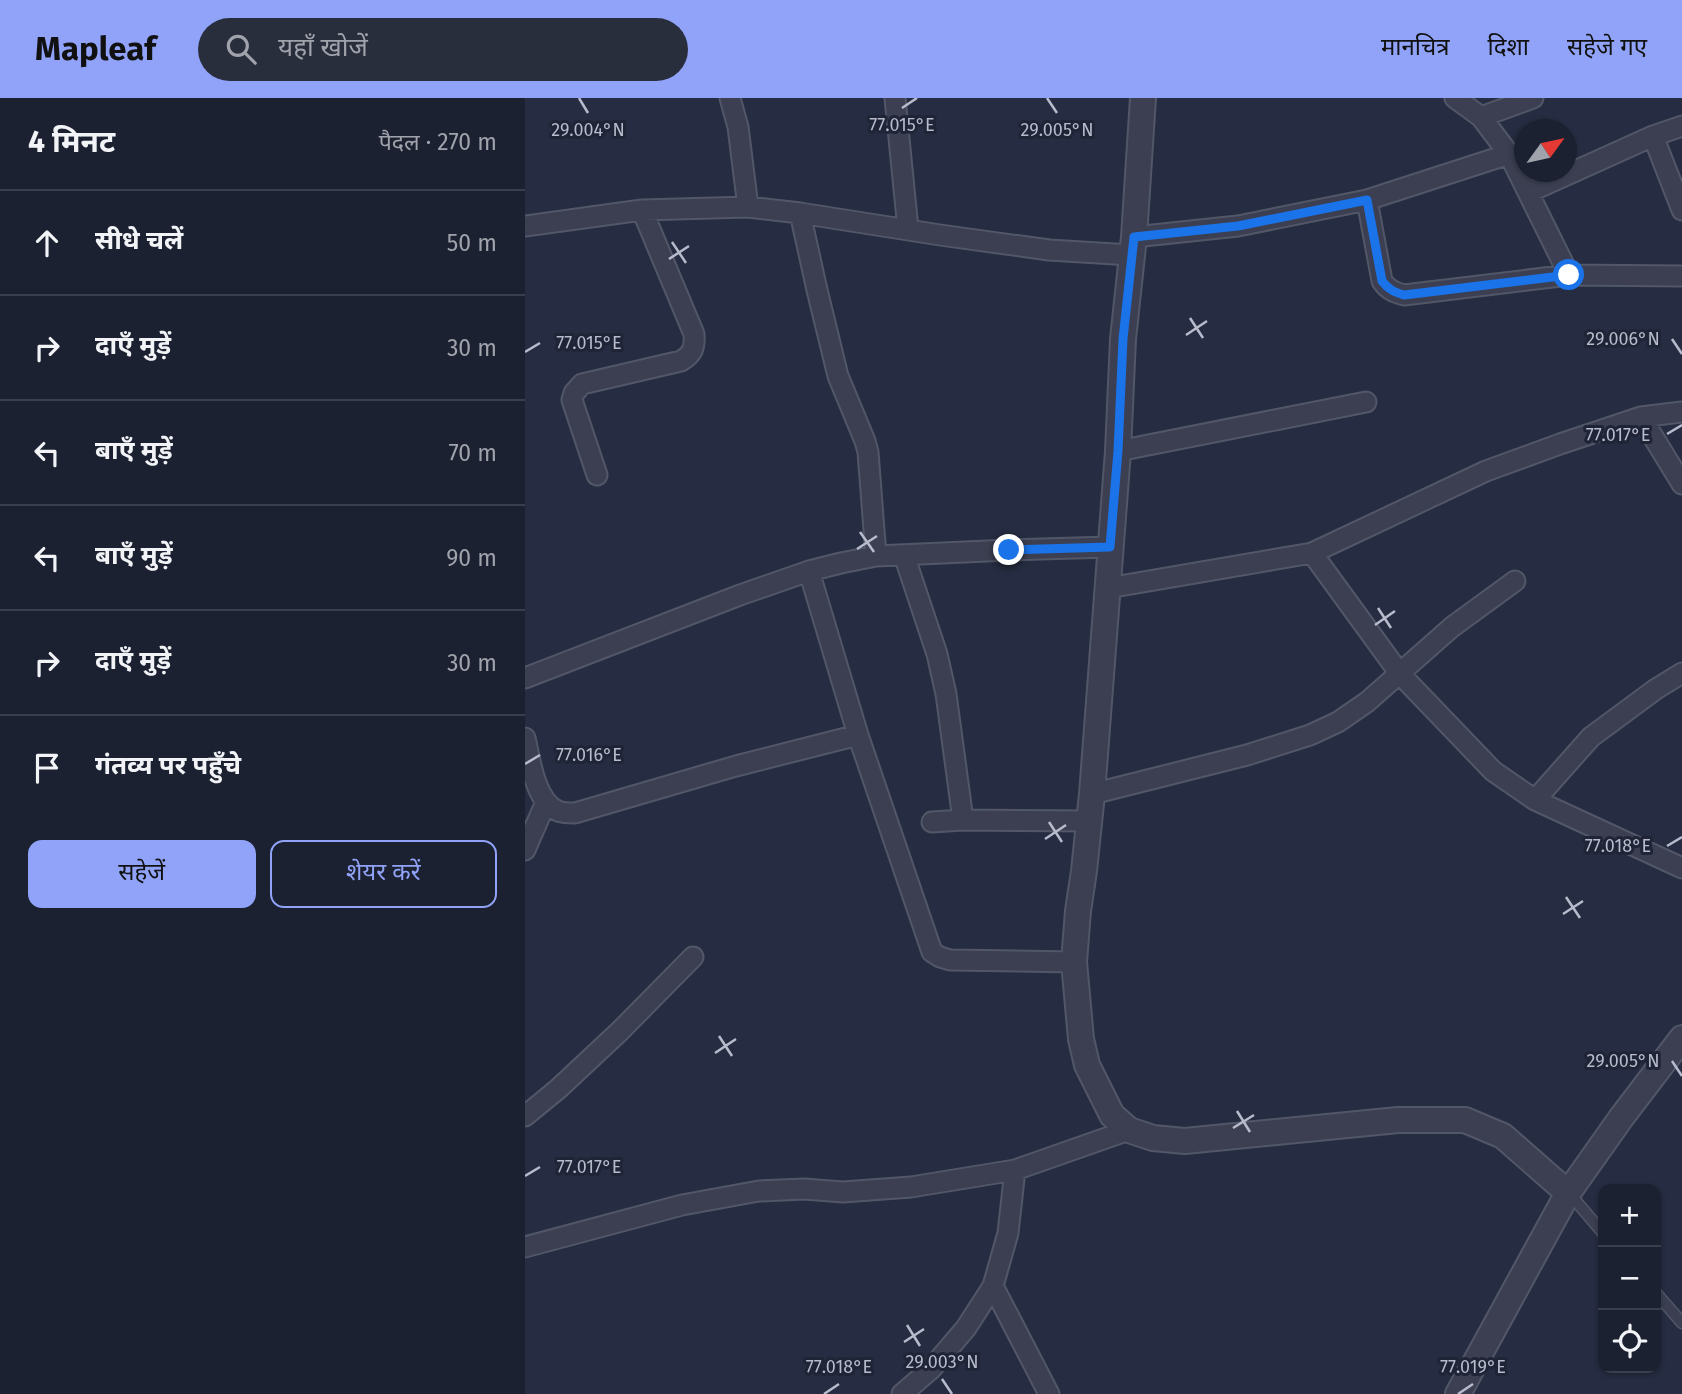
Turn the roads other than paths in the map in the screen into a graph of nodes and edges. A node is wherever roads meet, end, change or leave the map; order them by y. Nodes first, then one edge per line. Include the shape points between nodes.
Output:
1 (730, 98) edge
2 (895, 98) edge
3 (1143, 98) edge
4 (1455, 98) edge
5 (1534, 98) edge
6 (1481, 117) junction
7 (1682, 126) edge
8 (1653, 136) junction
9 (1509, 154) junction
10 (1529, 192) junction
11 (1367, 200) junction
12 (748, 207) junction
13 (642, 210) junction
14 (1682, 210) edge
15 (800, 213) junction
16 (525, 226) edge
17 (908, 229) junction
18 (1133, 246) junction
19 (1569, 275) junction
20 (1682, 276) edge
21 (1366, 402) dead end
22 (1682, 412) edge
23 (1641, 417) junction
24 (1118, 451) junction
25 (597, 475) dead end
26 (1682, 484) edge
27 (1110, 547) junction
28 (1312, 553) junction
29 (904, 555) junction
30 (876, 556) junction
31 (809, 571) junction
32 (1515, 581) dead end
33 (1108, 588) junction
34 (1682, 673) edge
35 (1400, 674) junction
36 (525, 678) edge
37 (858, 735) junction
38 (525, 738) edge
39 (1092, 794) junction
40 (1535, 800) junction
41 (546, 802) junction
42 (963, 820) junction
43 (1089, 821) junction
44 (932, 822) dead end
45 (525, 850) edge
46 (1682, 869) edge
47 (693, 957) dead end
48 (1074, 962) junction
49 (1681, 1039) edge
50 (525, 1116) edge
51 (1129, 1130) junction
52 (1015, 1170) junction
53 (1568, 1193) junction
54 (1598, 1227) edge
55 (525, 1247) edge
56 (993, 1286) junction
57 (1661, 1299) edge
58 (1682, 1323) edge
59 (902, 1394) edge
60 (1049, 1394) edge
61 (1458, 1394) edge

1 - 12 street
2 - 17 street
3 - 18 street
4 - 6 street
5 - 6 street
6 - 9 street
7 - 8 street
8 - 10 street
8 - 14 street
9 - 10 street
9 - 11 street
10 - 19 street
11 - 18 street
11 - 19 street via 1382,281 1394,292 1404,295
12 - 13 street
12 - 15 street
13 - 16 street
13 - 25 street via 695,346 681,361 576,389 572,400
15 - 17 street
15 - 30 street via 838,376 868,452
17 - 18 street via 1049,250
18 - 24 street
19 - 20 street
21 - 24 street
22 - 23 street
23 - 26 street
23 - 28 street via 1486,471
24 - 27 street
27 - 29 street
27 - 33 street
28 - 33 street
28 - 35 street
29 - 30 street
29 - 42 street via 946,694
30 - 31 street
31 - 36 street
31 - 37 street
32 - 35 street
33 - 39 street
34 - 40 street via 1591,737
35 - 39 street via 1338,722 1310,735
35 - 40 street via 1493,771
37 - 41 street via 575,813 557,811
37 - 48 street via 932,952 950,960
38 - 41 street via 534,779
39 - 43 street
40 - 46 street
41 - 45 street
42 - 43 street
42 - 44 street
43 - 48 street
47 - 50 street via 620,1031
48 - 51 street via 1087,1065 1112,1115
49 - 53 street
51 - 52 street
51 - 53 street via 1185,1141 1398,1119 1465,1120 1503,1136
52 - 55 street via 911,1187 759,1191 682,1205
52 - 56 street via 1008,1233
53 - 54 lane
53 - 61 street
56 - 59 street via 932,1369
56 - 60 street
57 - 58 lane

